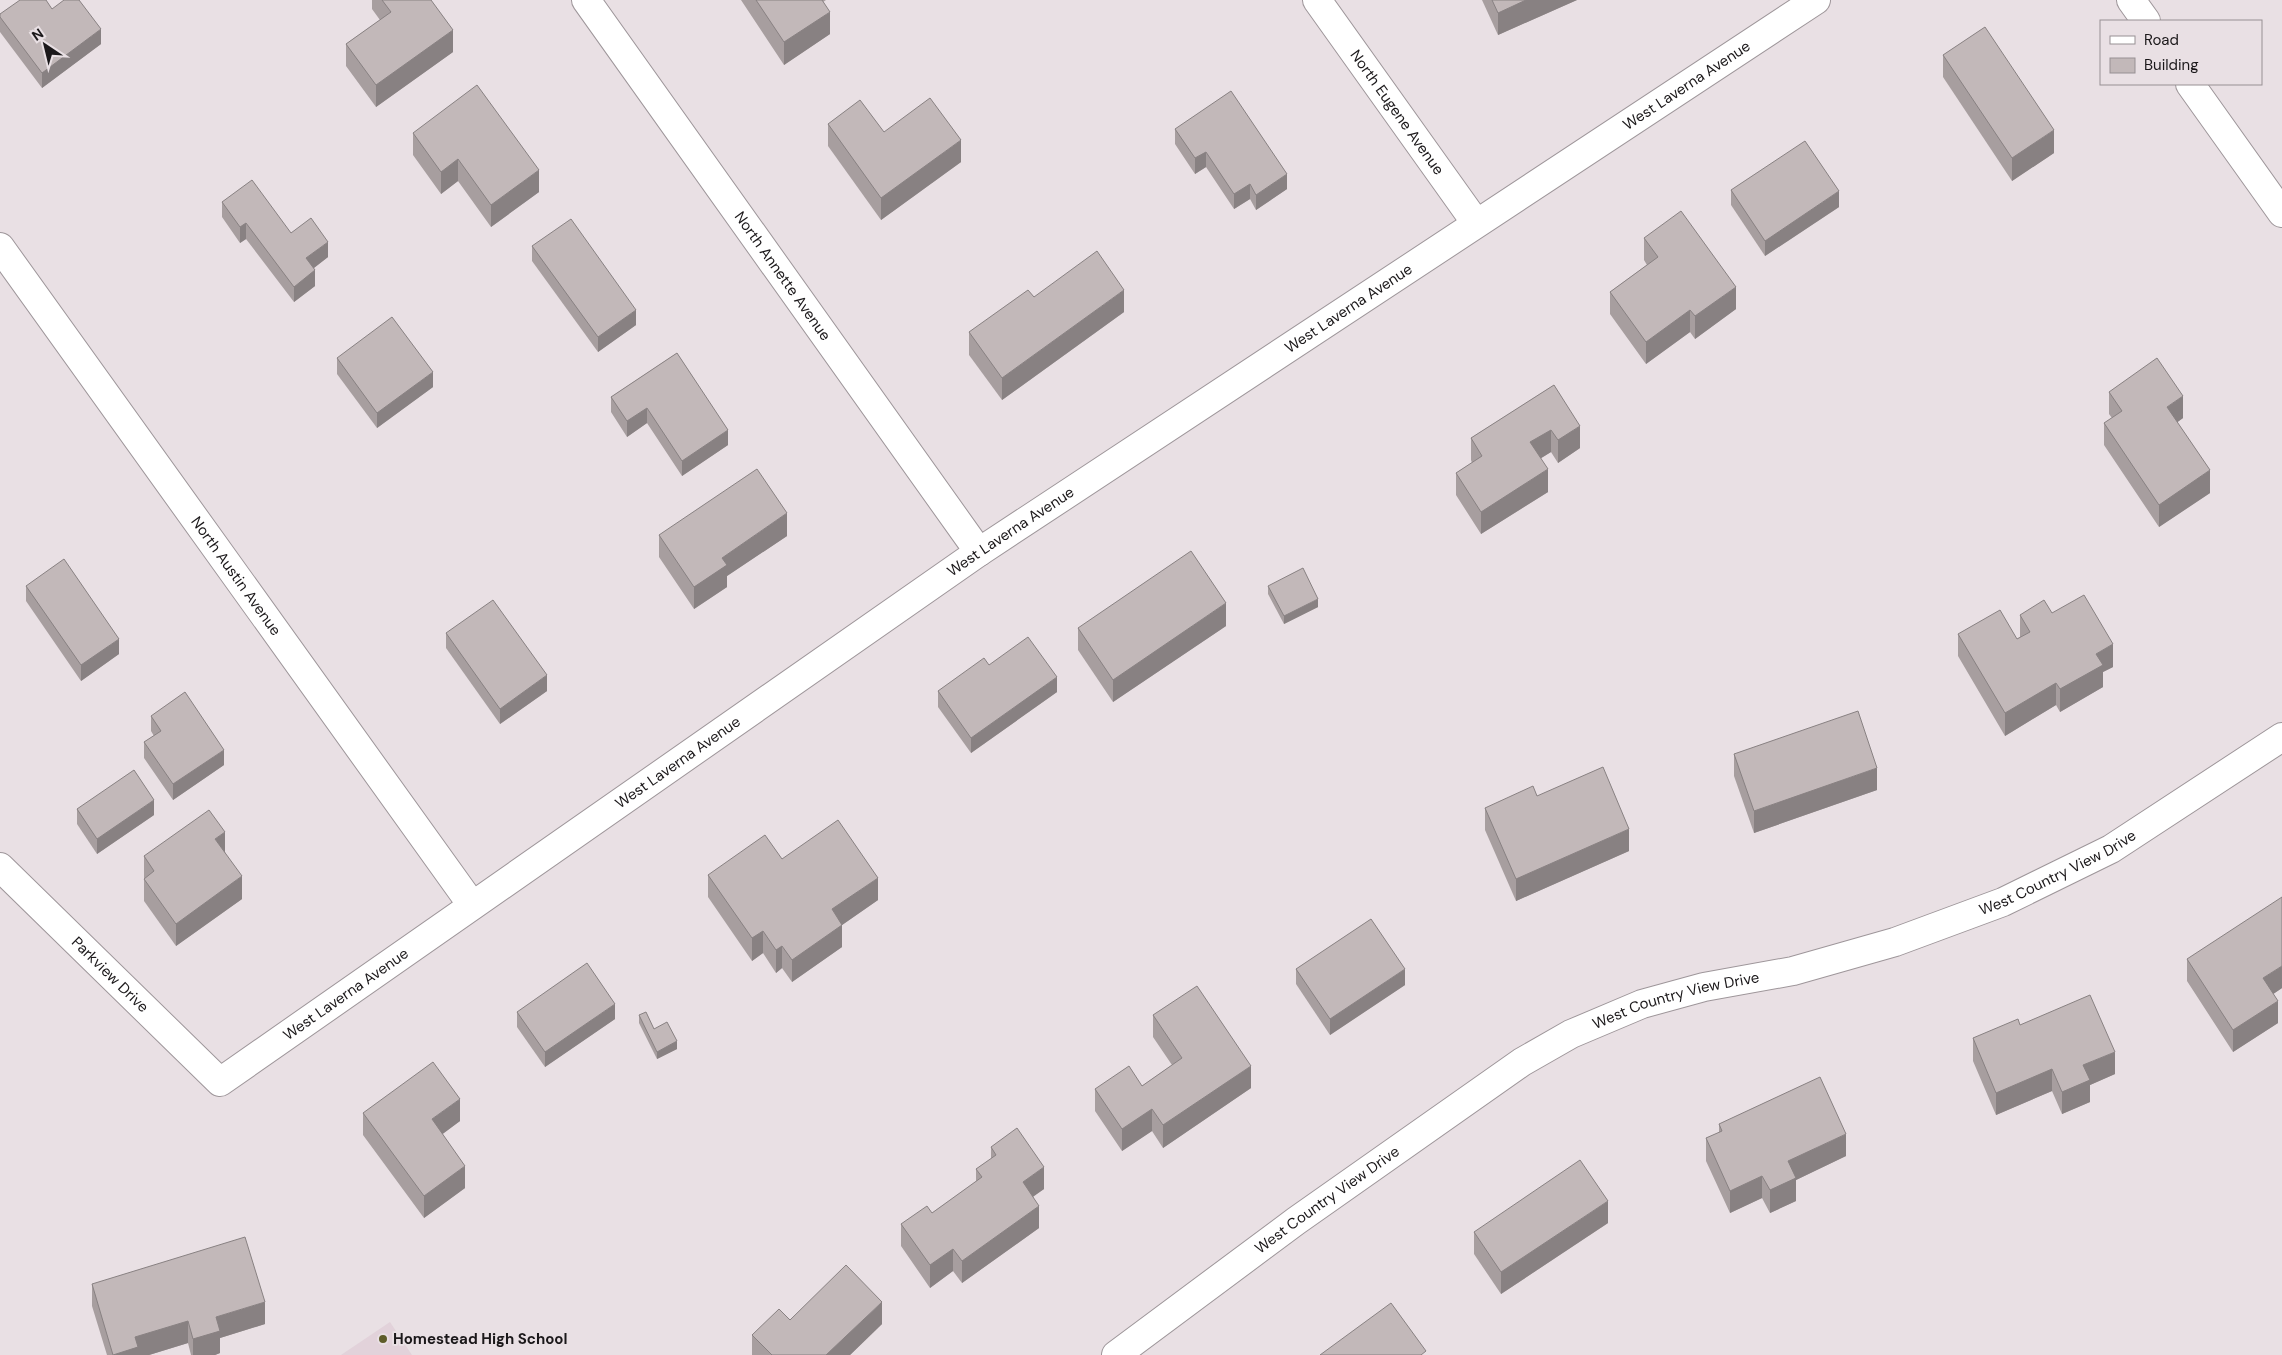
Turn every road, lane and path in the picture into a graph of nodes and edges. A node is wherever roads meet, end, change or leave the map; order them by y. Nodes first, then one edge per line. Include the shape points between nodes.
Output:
1 (586, 0) edge
2 (1318, 0) edge
3 (1816, 0) edge
4 (2131, 0) edge
5 (2145, 20) edge
6 (2191, 85) edge
7 (2282, 213) edge
8 (1476, 223) junction
9 (0, 247) edge
10 (980, 552) junction
11 (2282, 737) edge
12 (0, 867) edge
13 (472, 905) junction
14 (220, 1082) joint
15 (1116, 1355) edge

1 - 10 street, North Annette Avenue
2 - 8 street, North Eugene Avenue
3 - 8 street, West Laverna Avenue
4 - 5 street
6 - 7 street
8 - 10 street, West Laverna Avenue
9 - 13 street, North Austin Avenue
10 - 13 street, West Laverna Avenue
11 - 15 street, West Country View Drive via 2111,849 2003,902 1895,942 1793,971 1704,987 1642,1004 1571,1034 1522,1062 1320,1204
12 - 14 street, Parkview Drive
13 - 14 street, West Laverna Avenue

